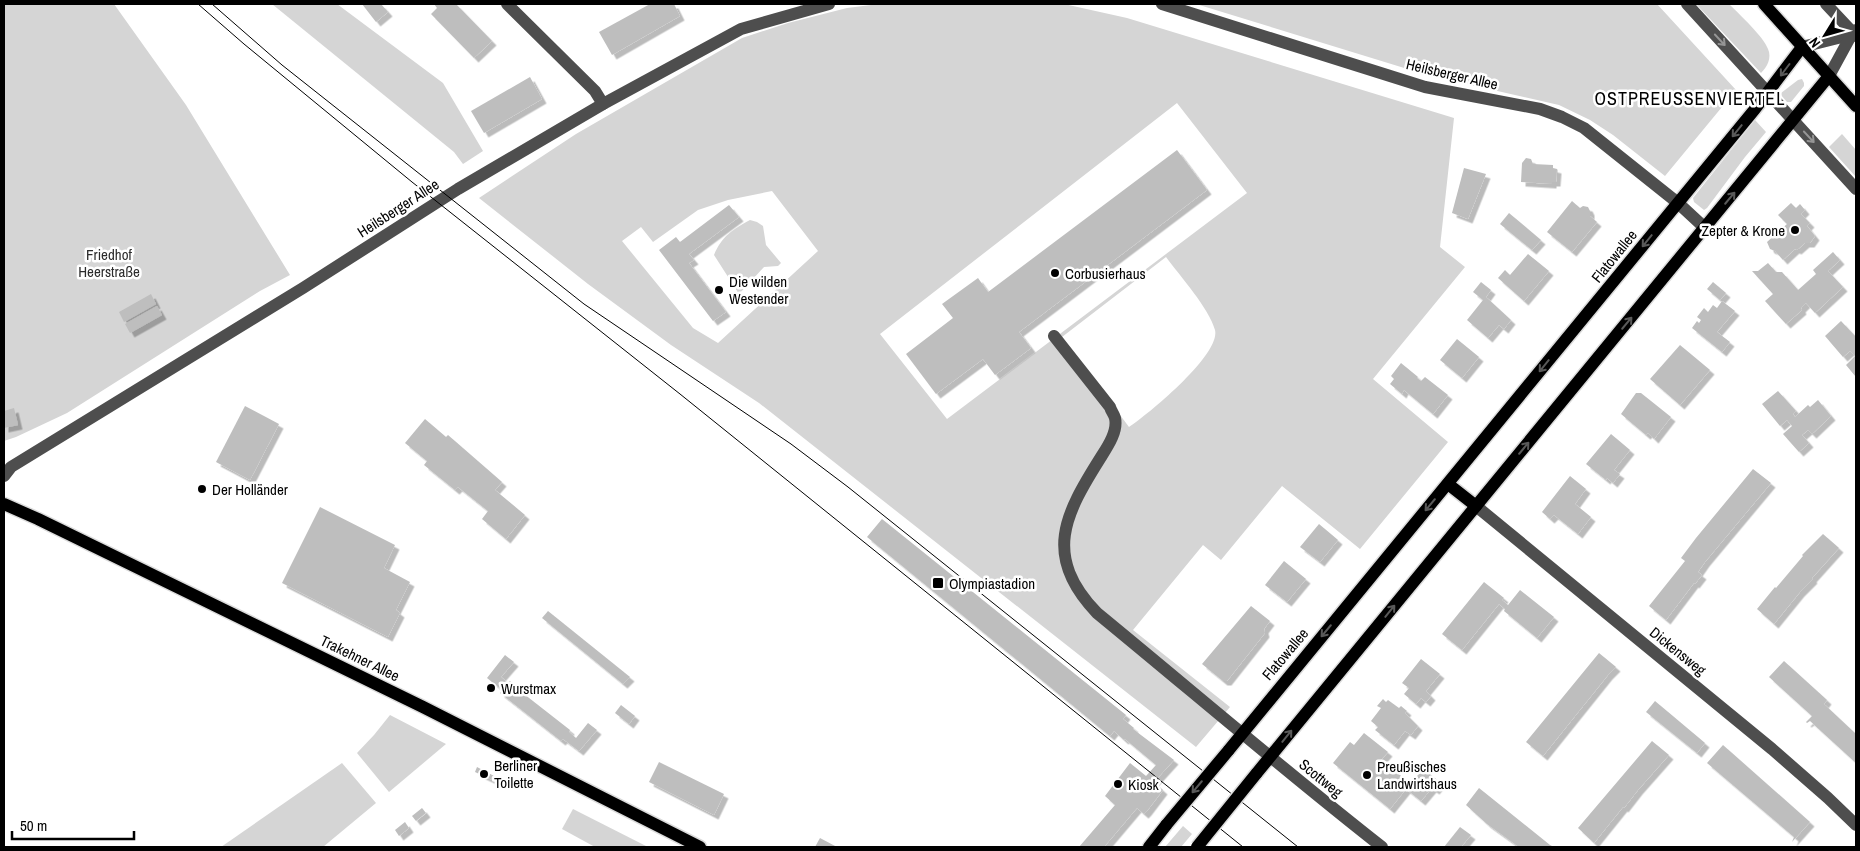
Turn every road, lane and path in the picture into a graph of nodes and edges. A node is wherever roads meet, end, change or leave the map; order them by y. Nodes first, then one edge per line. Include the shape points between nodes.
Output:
1 (507, 4) edge
2 (829, 4) edge
3 (1162, 4) edge
4 (1687, 4) edge
5 (1764, 4) edge
6 (1826, 4) edge
7 (1855, 33) edge
8 (1802, 47) junction
9 (1829, 76) junction
10 (1768, 93) junction
11 (603, 104) junction
12 (1856, 106) edge
13 (1794, 121) junction
14 (1856, 189) edge
15 (1678, 203) junction
16 (1705, 228) junction
17 (1054, 336) dead end
18 (4, 476) edge
19 (1448, 484) junction
20 (4, 504) edge
21 (1476, 506) junction
22 (1240, 734) junction
23 (1269, 757) junction
24 (1856, 825) edge
25 (700, 847) edge
26 (1149, 847) edge
27 (1197, 847) edge
28 (1382, 847) edge

1 - 11 street via 595,91
2 - 11 street, Heilsberger Allee via 741,29
3 - 15 street, Heilsberger Allee via 1425,87 1540,109 1562,117 1584,128
4 -> 10 street
5 - 8 main road
6 - 7 street
7 - 8 street
7 - 9 street
8 - 9 main road
8 -> 10 main road, Flatowallee
9 - 12 main road
9 - 13 main road
10 - 13 street
10 -> 15 main road, Flatowallee
11 - 18 street, Heilsberger Allee via 458,189 11,467
13 -> 14 street
16 -> 13 main road
15 - 16 street, Heilsberger Allee
15 -> 19 main road, Flatowallee
21 -> 16 main road
17 - 22 street, Scottweg via 1115,419 1110,444 1076,498 1065,527 1064,548 1074,583 1097,613
19 - 21 main road
19 -> 22 main road, Flatowallee
20 - 25 main road, Trakehner Allee via 423,706
23 -> 21 main road
21 - 24 street, Dickensweg via 1772,749
22 - 23 street, Scottweg
22 -> 26 main road, Flatowallee, bridge
23 - 27 main road, bridge
23 - 28 street, Scottweg

